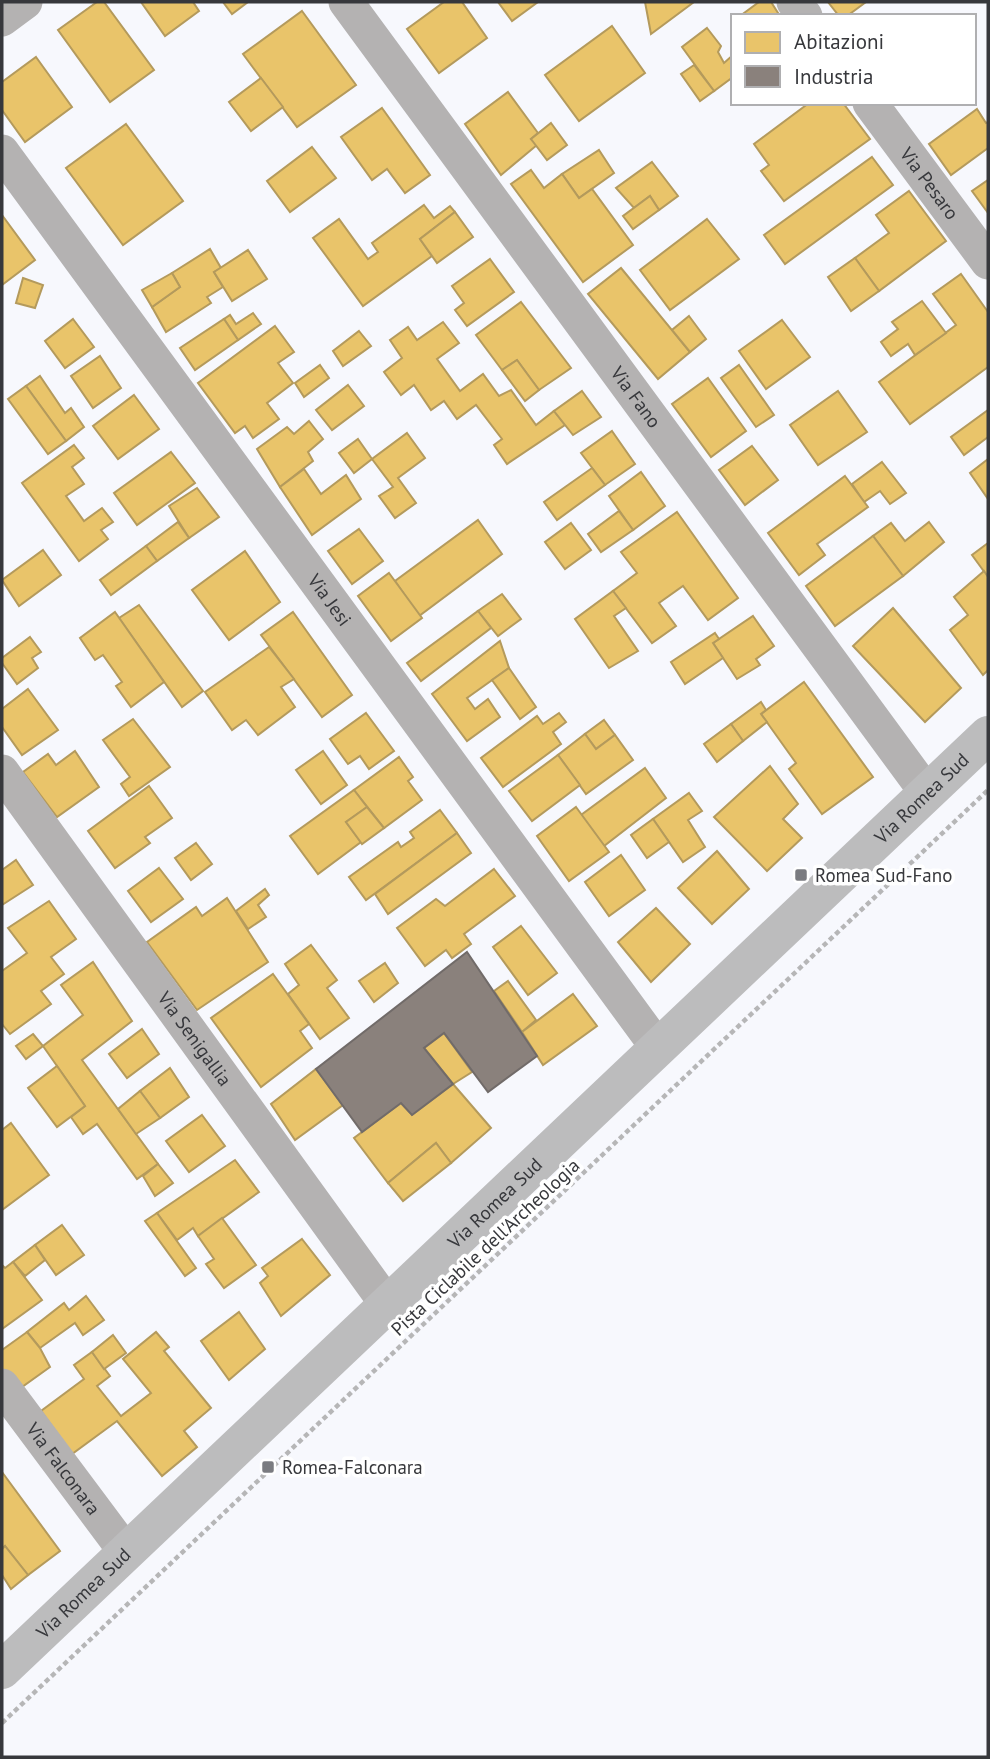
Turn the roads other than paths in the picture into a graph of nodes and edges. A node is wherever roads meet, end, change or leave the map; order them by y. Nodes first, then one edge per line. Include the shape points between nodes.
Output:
1 (25, 2) edge
2 (346, 2) edge
3 (2, 19) edge
4 (871, 105) edge
5 (2, 152) edge
6 (988, 262) edge
7 (988, 735) edge
8 (2, 772) edge
9 (927, 793) junction
10 (658, 1048) junction
11 (387, 1304) junction
12 (2, 1386) edge
13 (126, 1552) junction
14 (2, 1670) edge

1 - 3 street
2 - 9 street, Via Fano
4 - 6 street, Via Pesaro
5 - 10 street, Via Jesi
7 - 9 main road, Via Romea Sud
8 - 11 street, Via Senigallia
9 - 10 main road, Via Romea Sud
10 - 11 main road, Via Romea Sud
11 - 13 main road, Via Romea Sud
12 - 13 street, Via Falconara
13 - 14 main road, Via Romea Sud

